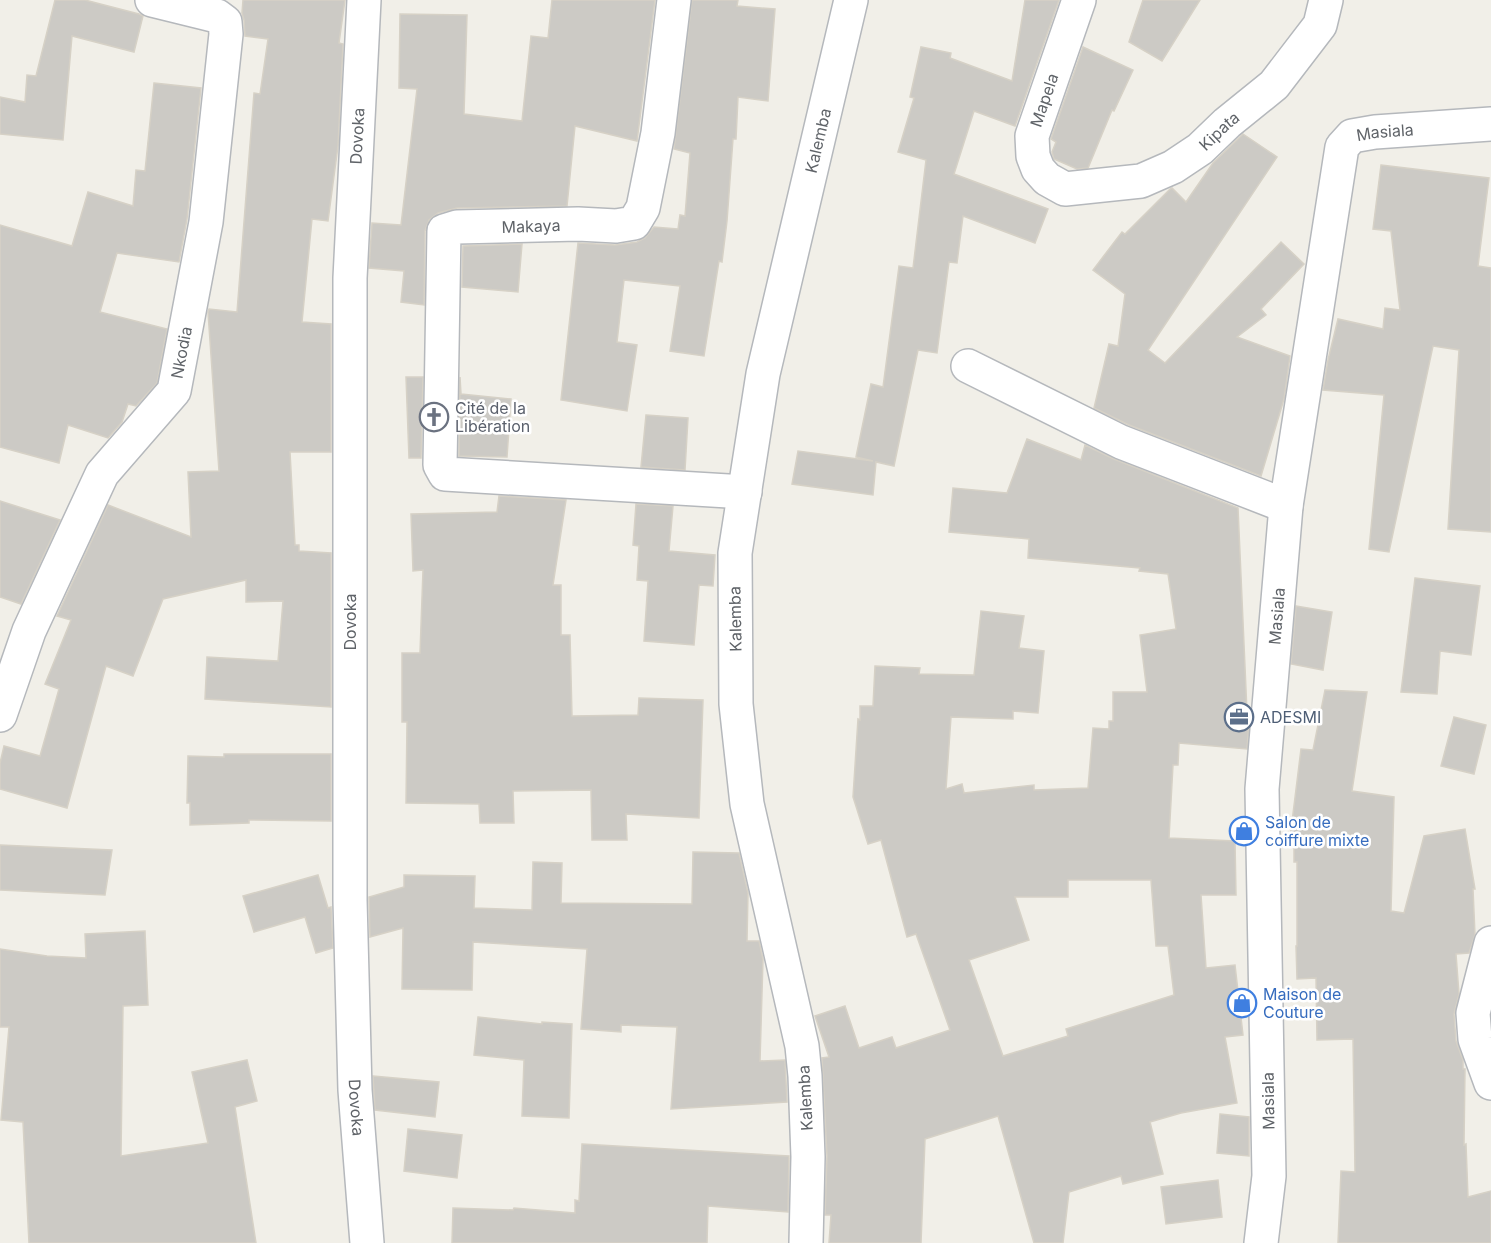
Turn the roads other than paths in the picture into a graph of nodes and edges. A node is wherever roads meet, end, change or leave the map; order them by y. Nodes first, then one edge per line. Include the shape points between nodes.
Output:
1 (152, 0) edge
2 (364, 0) edge
3 (674, 0) edge
4 (851, 0) edge
5 (1079, 0) edge
6 (1326, 0) edge
7 (1491, 124) edge
8 (1065, 189) joint
9 (968, 366) dead end
10 (745, 492) junction
11 (1286, 506) junction
12 (0, 715) edge
13 (1491, 943) edge
14 (1491, 1083) edge
15 (367, 1243) edge
16 (806, 1243) edge
17 (1261, 1243) edge

1 - 12 street, Nkodia via 217,16 225,22 226,34 206,222 174,391 102,474 29,631
2 - 15 street, Dovoka via 351,278 350,900 355,1090
3 - 10 street, Makaya via 658,133 643,208 634,223 457,227 444,231 440,465 445,474
4 - 10 street, Kalemba via 763,374
5 - 8 street, Mapela via 1032,136 1038,170
6 - 8 street, Kipata via 1320,25 1274,85 1200,149 1141,181
7 - 11 street, Masiala via 1375,132 1352,136 1342,147
9 - 11 street via 1120,442
10 - 16 street, Kalemba via 735,553 736,704 747,804 802,1046 808,1157
11 - 17 street, Masiala via 1262,789 1269,1176
13 - 14 street via 1473,1013 1475,1039

